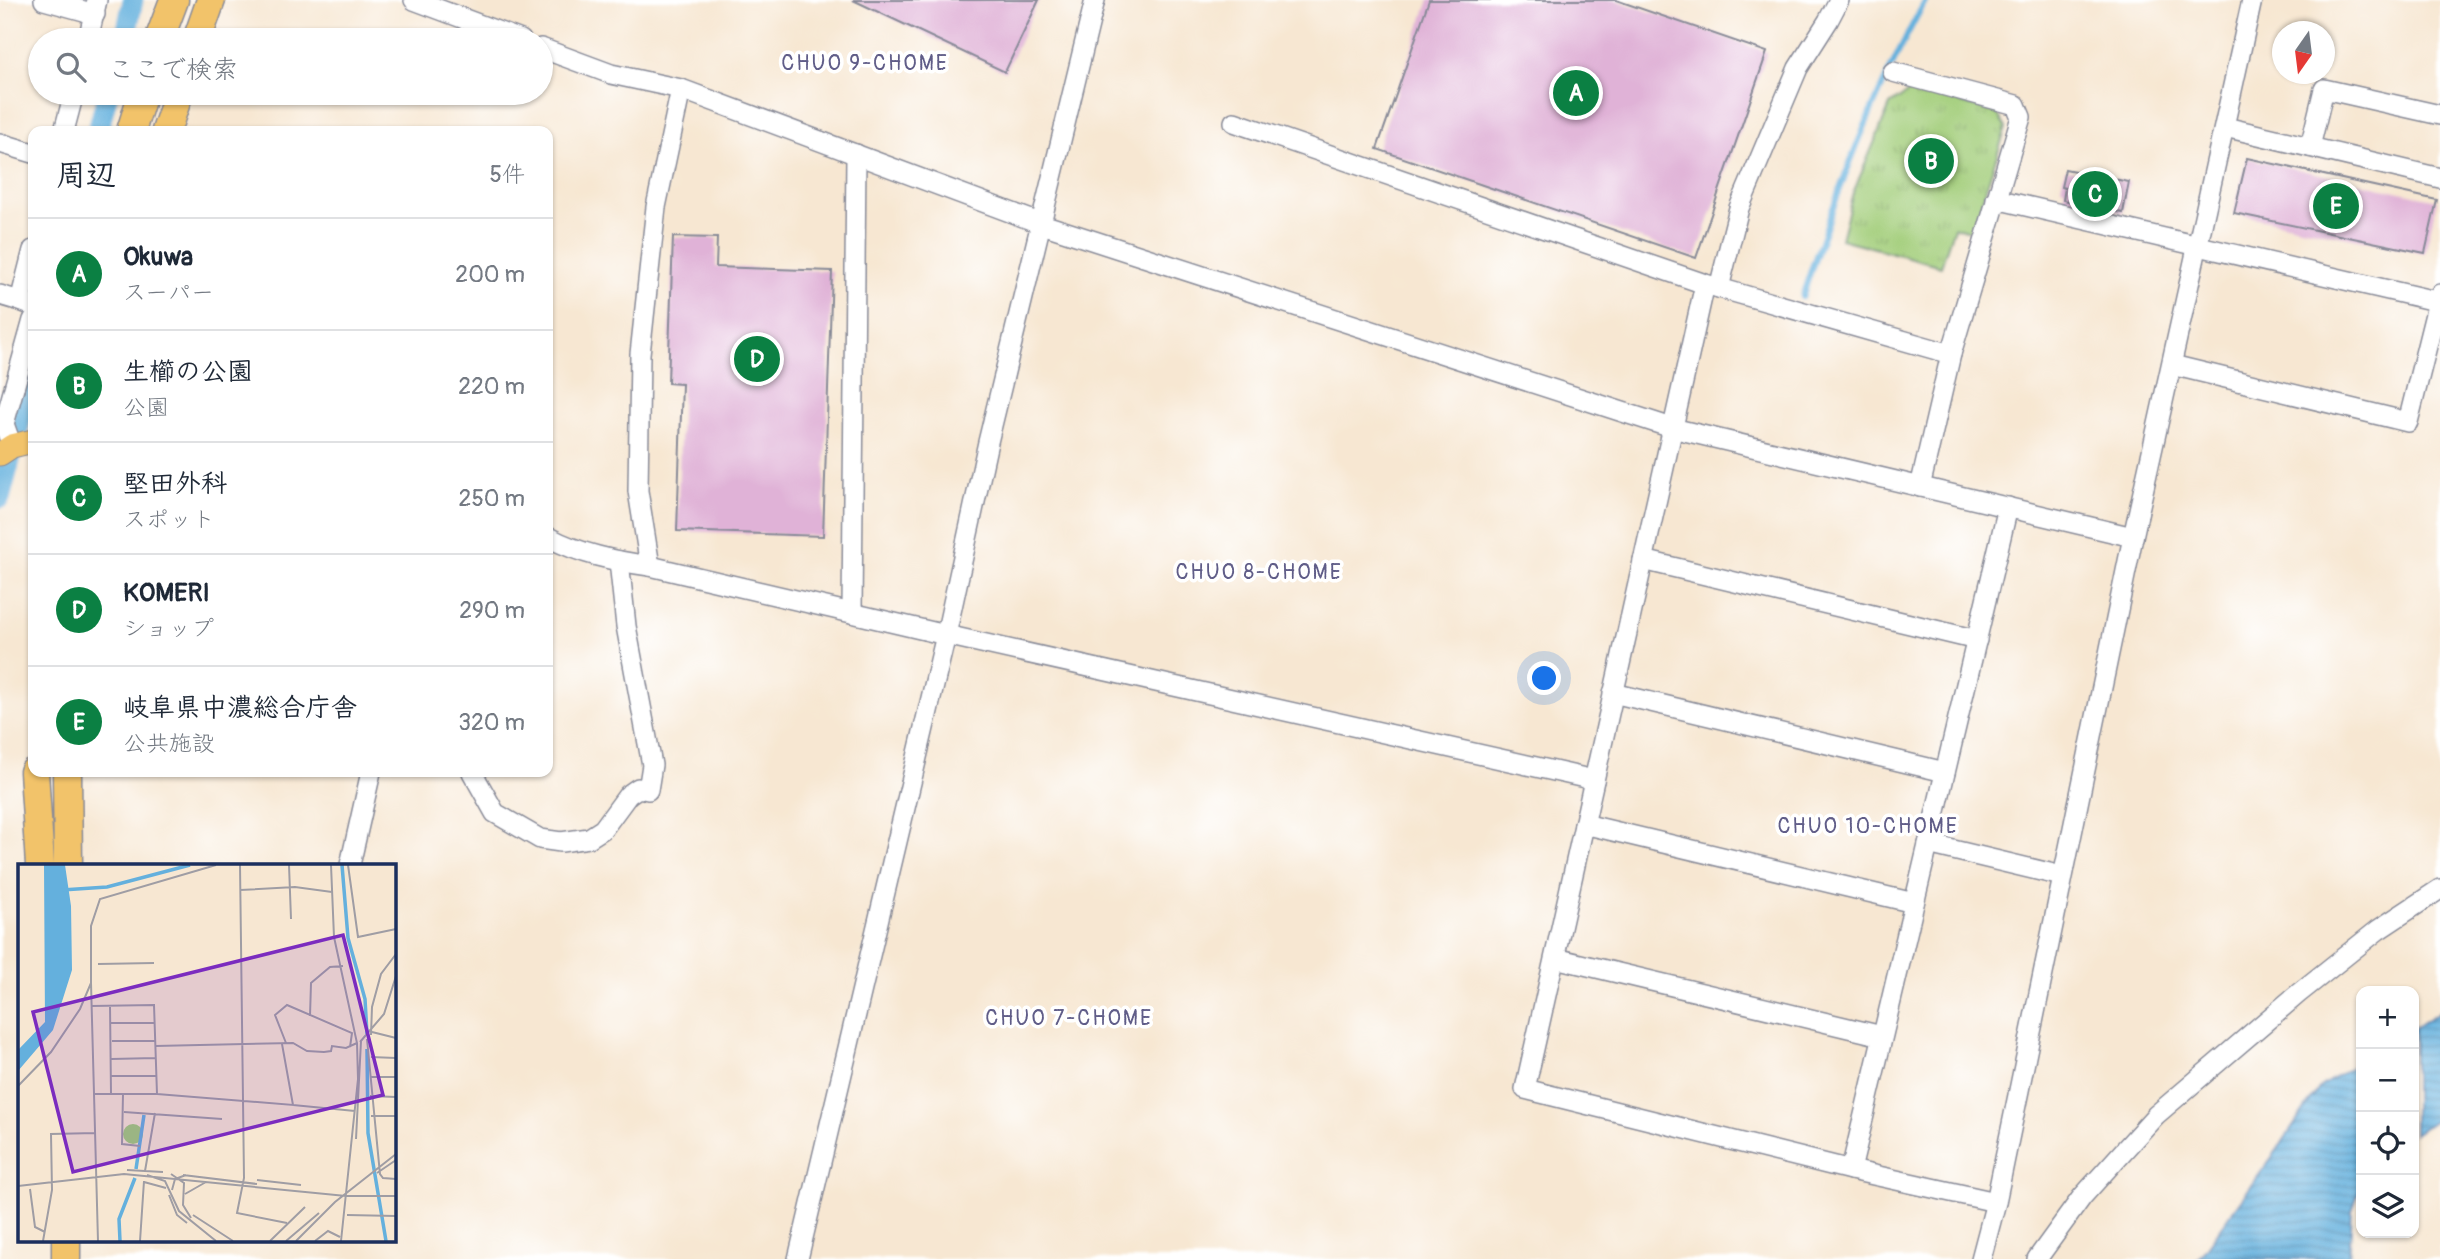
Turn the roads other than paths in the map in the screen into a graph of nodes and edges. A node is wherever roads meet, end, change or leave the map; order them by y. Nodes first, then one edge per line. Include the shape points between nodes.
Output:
1 (44, 0) edge
2 (174, 0) edge
3 (211, 0) edge
4 (414, 0) edge
5 (1095, 0) edge
6 (1839, 0) edge
7 (2252, 0) edge
8 (96, 7) edge
9 (91, 28) edge
10 (164, 28) edge
11 (201, 28) edge
12 (489, 28) edge
13 (553, 52) edge
14 (1894, 72) dead end
15 (681, 89) junction
16 (71, 105) edge
17 (139, 105) edge
18 (175, 105) edge
19 (2440, 115) edge
20 (1234, 122) dead end
21 (65, 126) edge
22 (133, 126) edge
23 (168, 126) edge
24 (2225, 127) junction
25 (0, 143) edge
26 (2310, 147) junction
27 (28, 151) edge
28 (856, 154) junction
29 (2440, 178) edge
30 (1997, 199) junction
31 (1042, 224) junction
32 (2198, 246) junction
33 (1712, 286) junction
34 (0, 295) edge
35 (2439, 299) edge
36 (27, 304) edge
37 (28, 338) edge
38 (1951, 354) junction
39 (2172, 365) junction
40 (1672, 428) junction
41 (15, 447) edge
42 (1920, 486) junction
43 (2008, 507) junction
44 (2133, 537) junction
45 (553, 540) edge
46 (1643, 560) junction
47 (619, 561) junction
48 (649, 566) junction
49 (852, 613) junction
50 (946, 635) junction
51 (1977, 640) junction
52 (1614, 693) junction
53 (1945, 772) junction
54 (34, 777) edge
55 (66, 777) edge
56 (370, 777) edge
57 (475, 777) edge
58 (1594, 780) junction
59 (1584, 824) junction
60 (1928, 844) junction
61 (40, 864) edge
62 (68, 864) edge
63 (350, 864) edge
64 (2062, 876) junction
65 (2440, 889) edge
66 (1914, 903) junction
67 (1555, 958) junction
68 (1882, 1036) junction
69 (1851, 1170) junction
70 (1996, 1202) junction
71 (798, 1259) edge
72 (1981, 1259) edge
73 (2037, 1259) edge

1 - 8 street
2 - 10 highway
3 - 11 highway
4 - 12 street
5 - 31 street
6 - 33 street via 1798,68 1739,208
7 - 24 street
8 - 9 street
13 - 15 street via 611,74
14 - 30 street via 2016,104 2021,117
15 - 28 street
15 - 48 street via 656,207 639,354 638,491
16 - 21 street
17 - 22 highway
18 - 23 highway
19 - 26 street via 2324,89
20 - 33 street
24 - 26 street
24 - 32 street
25 - 27 street
26 - 29 street
28 - 31 street
28 - 49 street
30 - 32 street
30 - 38 street
31 - 40 street
31 - 50 street
32 - 35 street
32 - 39 street
33 - 38 street
33 - 40 street
34 - 36 street
35 - 39 street via 2408,422
37 - 41 street via 4,424
38 - 42 street
39 - 44 street
40 - 42 street
40 - 46 street
42 - 43 street
43 - 44 street
43 - 51 street
44 - 64 street
45 - 47 street via 571,550
46 - 51 street
46 - 52 street
47 - 48 street
47 - 57 street via 652,765 648,790 638,788 628,795 603,829 589,838 561,842 540,839 495,813
48 - 49 street
49 - 50 street
50 - 58 street
50 - 71 street
51 - 53 street
52 - 53 street
52 - 58 street
53 - 60 street
54 - 61 highway
55 - 62 highway
56 - 63 street
58 - 59 street
59 - 66 street
59 - 67 street
60 - 64 street
60 - 66 street
64 - 70 street
65 - 73 street via 2378,930 2156,1115 2082,1197
66 - 68 street
67 - 68 street
67 - 69 street via 1525,1089
68 - 69 street
69 - 70 street
70 - 72 street

